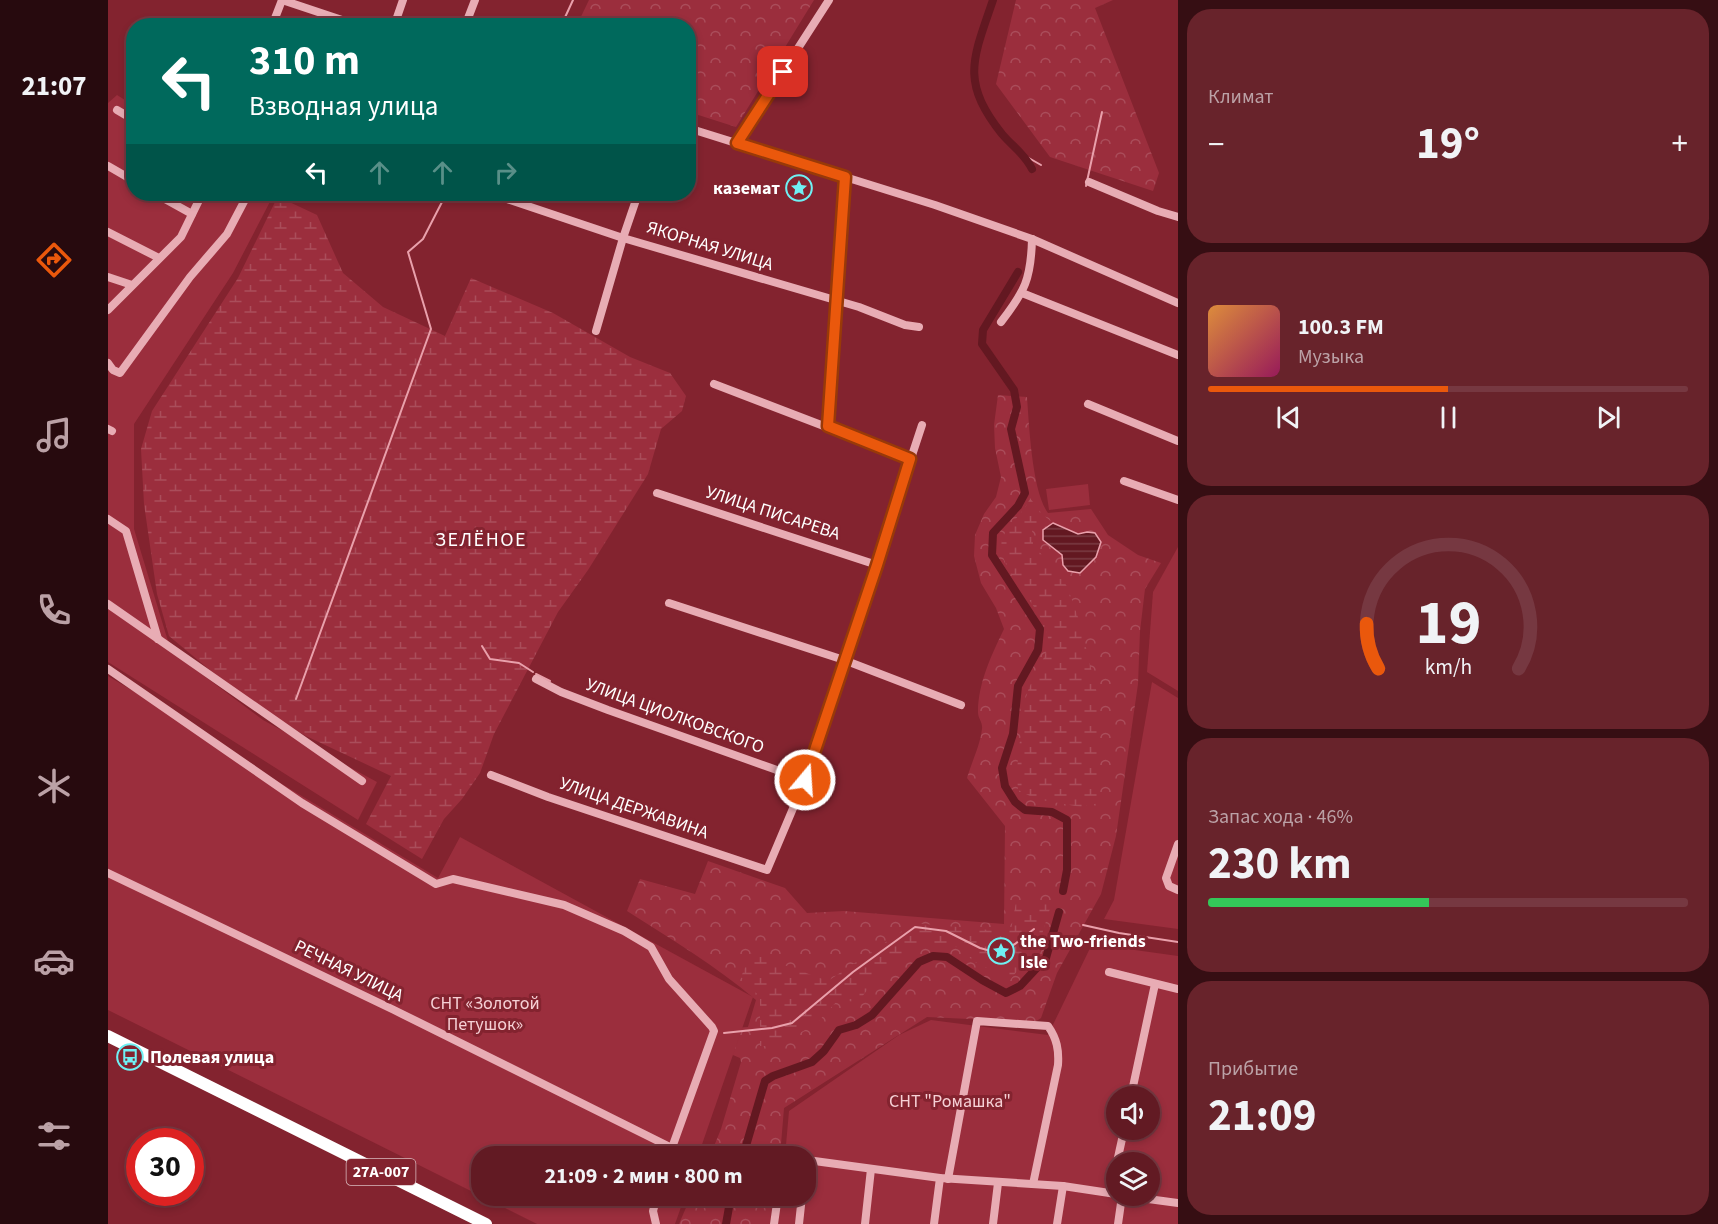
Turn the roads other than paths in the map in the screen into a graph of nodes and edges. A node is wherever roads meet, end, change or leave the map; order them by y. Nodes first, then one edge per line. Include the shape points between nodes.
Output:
1 (282, 0) edge
2 (403, 0) edge
3 (475, 0) edge
4 (829, 0) edge
5 (275, 18) edge
6 (336, 18) edge
7 (397, 18) edge
8 (468, 18) edge
9 (117, 110) dead end
10 (126, 115) edge
11 (696, 130) edge
12 (737, 143) junction
13 (108, 166) edge
14 (126, 176) edge
15 (845, 177) junction
16 (1089, 182) dead end
17 (169, 201) edge
18 (198, 201) edge
19 (244, 201) edge
20 (513, 201) edge
21 (635, 201) edge
22 (192, 214) junction
23 (1178, 217) edge
24 (108, 232) edge
25 (622, 237) junction
26 (1032, 239) junction
27 (159, 258) junction
28 (108, 277) edge
29 (132, 285) junction
30 (1022, 293) junction
31 (836, 301) junction
32 (1178, 303) edge
33 (108, 310) edge
34 (1001, 322) dead end
35 (919, 327) dead end
36 (596, 331) dead end
37 (1178, 356) edge
38 (108, 363) edge
39 (714, 384) dead end
40 (1088, 404) dead end
41 (922, 425) dead end
42 (828, 426) junction
43 (1178, 441) edge
44 (910, 459) junction
45 (1124, 482) dead end
46 (657, 493) dead end
47 (1178, 500) edge
48 (108, 519) edge
49 (877, 565) junction
50 (669, 603) dead end
51 (108, 604) edge
52 (158, 640) junction
53 (844, 660) junction
54 (108, 669) edge
55 (536, 679) dead end
56 (961, 705) dead end
57 (491, 775) dead end
58 (805, 780) junction
59 (362, 781) dead end
60 (1178, 844) edge
61 (108, 873) edge
62 (1178, 890) edge
63 (1109, 972) dead end
64 (1155, 984) junction
65 (1178, 989) edge
66 (108, 1036) edge
67 (1133, 1086) edge
68 (659, 1146) edge
69 (673, 1146) edge
70 (816, 1161) edge
71 (872, 1169) junction
72 (944, 1179) junction
73 (998, 1183) junction
74 (1033, 1184) junction
75 (1063, 1186) junction
76 (1106, 1193) edge
77 (1160, 1201) edge
78 (1178, 1203) edge
79 (654, 1206) edge
80 (777, 1206) edge
81 (801, 1206) edge
82 (1122, 1206) edge
83 (486, 1224) edge
84 (656, 1224) edge
85 (774, 1224) edge
86 (799, 1224) edge
87 (865, 1224) edge
88 (934, 1224) edge
89 (993, 1224) edge
90 (1057, 1224) edge
91 (1118, 1224) edge

1 - 5 street
1 - 6 street
2 - 7 street
3 - 8 street
4 - 12 street
9 - 10 street
11 - 12 street
12 - 15 street
13 - 14 street
15 - 26 street
15 - 31 street
16 - 23 street
17 - 22 street
18 - 22 street
19 - 38 street via 227,234 190,277 120,373
20 - 25 street, ЯКОРНАЯ УЛИЦА
21 - 25 street
22 - 27 street via 181,237
24 - 27 street
25 - 31 street, ЯКОРНАЯ УЛИЦА
25 - 36 street
26 - 30 street via 1031,264
26 - 32 street
27 - 29 street
28 - 29 street
29 - 33 street
30 - 34 street
30 - 37 street
31 - 35 street, ЯКОРНАЯ УЛИЦА
31 - 42 street
39 - 42 street
40 - 43 street
41 - 44 street
42 - 44 street
44 - 49 street
45 - 47 street
46 - 49 street, УЛИЦА ПИСАРЕВА
48 - 52 street via 126,531
49 - 53 street
50 - 53 street
51 - 52 street
52 - 59 street
53 - 56 street
53 - 58 street
54 - 69 street via 302,803 436,884 453,879 564,905 651,947 669,978 714,1031
55 - 58 street, УЛИЦА ЦИОЛКОВСКОГО via 608,710
57 - 58 street, УЛИЦА ДЕРЖАВИНА via 766,870
60 - 62 street via 1166,878 1169,886
61 - 68 street, РЕЧНАЯ УЛИЦА via 394,1010
63 - 64 street
64 - 65 street
64 - 67 street
66 - 83 highway, 27А-007
70 - 71 street
71 - 72 street
71 - 87 street
72 - 73 street
72 - 74 street via 977,1021 1048,1026 1054,1035 1058,1065
72 - 88 street
73 - 74 street
73 - 89 street
74 - 75 street
75 - 76 street
75 - 90 street
77 - 78 street
79 - 84 street
80 - 85 street
81 - 86 street
82 - 91 street

